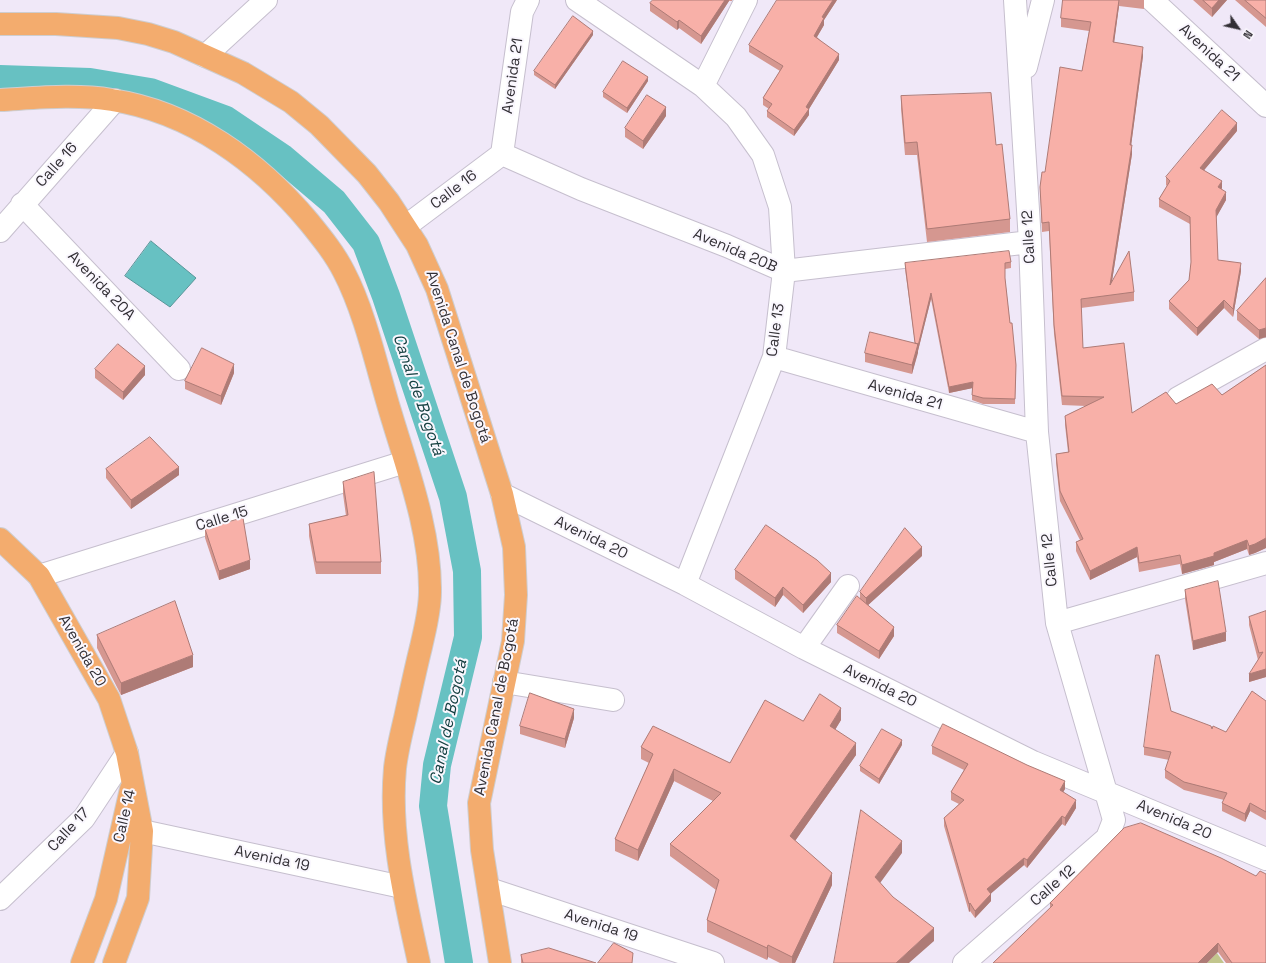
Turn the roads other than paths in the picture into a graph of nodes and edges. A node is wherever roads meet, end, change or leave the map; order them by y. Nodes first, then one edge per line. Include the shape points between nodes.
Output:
1 (266, 0) edge
2 (528, 0) edge
3 (577, 0) edge
4 (746, 0) edge
5 (1015, 0) edge
6 (1043, 0) edge
7 (1152, 0) edge
8 (0, 24) edge
9 (205, 56) junction
10 (1021, 84) junction
11 (703, 86) junction
12 (0, 100) edge
13 (115, 100) junction
14 (1266, 106) edge
15 (502, 154) junction
16 (22, 204) junction
17 (406, 226) junction
18 (0, 232) edge
19 (1030, 242) junction
20 (784, 272) junction
21 (1266, 349) edge
22 (774, 357) junction
23 (180, 369) dead end
24 (1178, 398) dead end
25 (1037, 432) junction
26 (405, 462) junction
27 (502, 494) junction
28 (0, 539) edge
29 (1266, 563) edge
30 (39, 576) junction
31 (685, 584) junction
32 (848, 586) dead end
33 (1057, 623) junction
34 (804, 648) junction
35 (504, 682) junction
36 (613, 700) dead end
37 (127, 753) junction
38 (133, 780) junction
39 (1106, 791) junction
40 (142, 831) junction
41 (1266, 859) edge
42 (402, 887) junction
43 (489, 889) junction
44 (0, 899) edge
45 (82, 963) edge
46 (114, 963) edge
47 (419, 963) edge
48 (500, 963) edge
49 (713, 963) edge
50 (964, 963) edge

1 - 9 street
2 - 15 street, Avenida 21 via 522,12
3 - 11 street
4 - 11 street
5 - 10 street, Calle 12
6 - 10 street, Calle 12
7 - 14 street, Avenida 21
8 - 9 main road, Avenida Canal de Bogotá via 118,28 174,42
9 - 17 main road, Avenida Canal de Bogotá via 268,87 291,102 367,174
10 - 19 street, Calle 12
11 - 20 street, Calle 13 via 736,116 763,155 780,207
12 - 13 main road via 93,97
13 - 16 street, Calle 16
13 - 26 main road via 146,107 218,140 272,182 320,236 338,260 357,302
15 - 17 street, Calle 16
15 - 20 street, Avenida 20B via 581,189 728,246
16 - 18 street, Calle 16
16 - 23 street, Avenida 20A
17 - 27 main road, Avenida Canal de Bogotá via 427,264 437,289
19 - 20 street, Avenida 20B
19 - 25 street, Calle 12
20 - 22 street, Calle 13
21 - 24 street
22 - 25 street, Avenida 21
22 - 31 street, Calle 13
25 - 33 street, Calle 12
26 - 30 street, Calle 15
26 - 42 main road via 426,541 430,593 428,616 395,768 395,815
27 - 31 street, Avenida 20
27 - 35 main road, Avenida Canal de Bogotá via 514,547 516,580 515,621
28 - 30 main road, Avenida 20
29 - 33 street
30 - 37 main road, Avenida 20 via 109,699
31 - 34 street, Avenida 20
32 - 34 street
33 - 39 street, Calle 12
34 - 39 street, Avenida 20 via 1033,762
35 - 36 street
35 - 43 main road, Avenida Canal de Bogotá via 479,803 482,850
37 - 38 main road, Avenida 20
37 - 44 street, Calle 17 via 84,818
38 - 40 main road, Calle 14
38 - 45 main road, Calle 14 via 106,899
39 - 41 street, Avenida 20
39 - 50 street, Calle 12 via 1114,820 1107,838
40 - 42 street, Avenida 19
40 - 46 main road, Calle 14 via 138,898
42 - 47 main road
43 - 48 main road, Avenida Canal de Bogotá
43 - 49 street, Avenida 19

